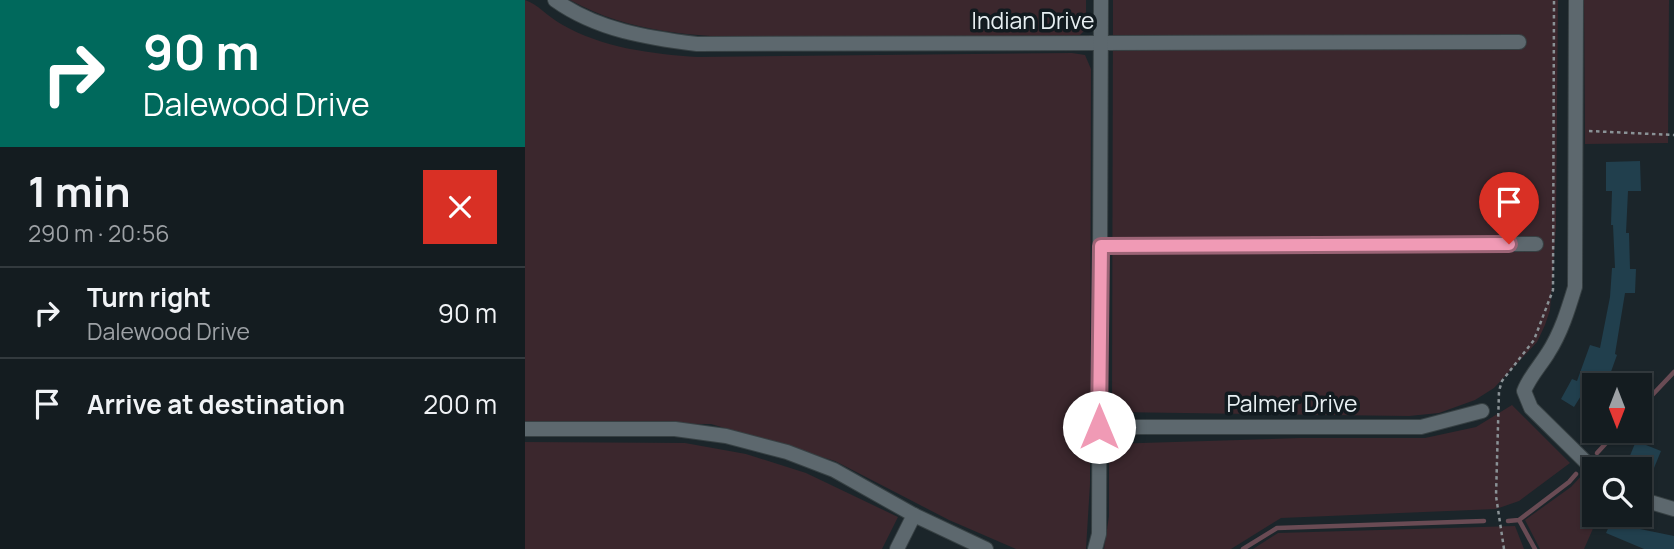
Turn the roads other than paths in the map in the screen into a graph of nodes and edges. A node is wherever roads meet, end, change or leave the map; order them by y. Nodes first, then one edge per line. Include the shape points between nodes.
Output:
1 (555, 0) edge
2 (1101, 0) edge
3 (1576, 0) edge
4 (1520, 43) dead end
5 (1101, 44) junction
6 (1536, 244) dead end
7 (1101, 246) junction
8 (1482, 411) dead end
9 (1099, 427) junction
10 (525, 429) edge
11 (1582, 459) edge
12 (1652, 503) edge
13 (1674, 509) edge
14 (914, 515) junction
15 (897, 549) edge
16 (986, 549) edge
17 (1095, 549) edge

1 - 5 street, Indian Drive via 642,38 697,44
2 - 5 street
3 - 11 street via 1575,287 1566,318 1524,391 1531,408
4 - 5 street, Indian Drive
5 - 7 street
6 - 7 street
7 - 9 street
8 - 9 street, Palmer Drive via 1421,427
9 - 17 street via 1099,534
10 - 14 street via 675,429 726,436 834,470
12 - 13 street
14 - 15 street
14 - 16 street

